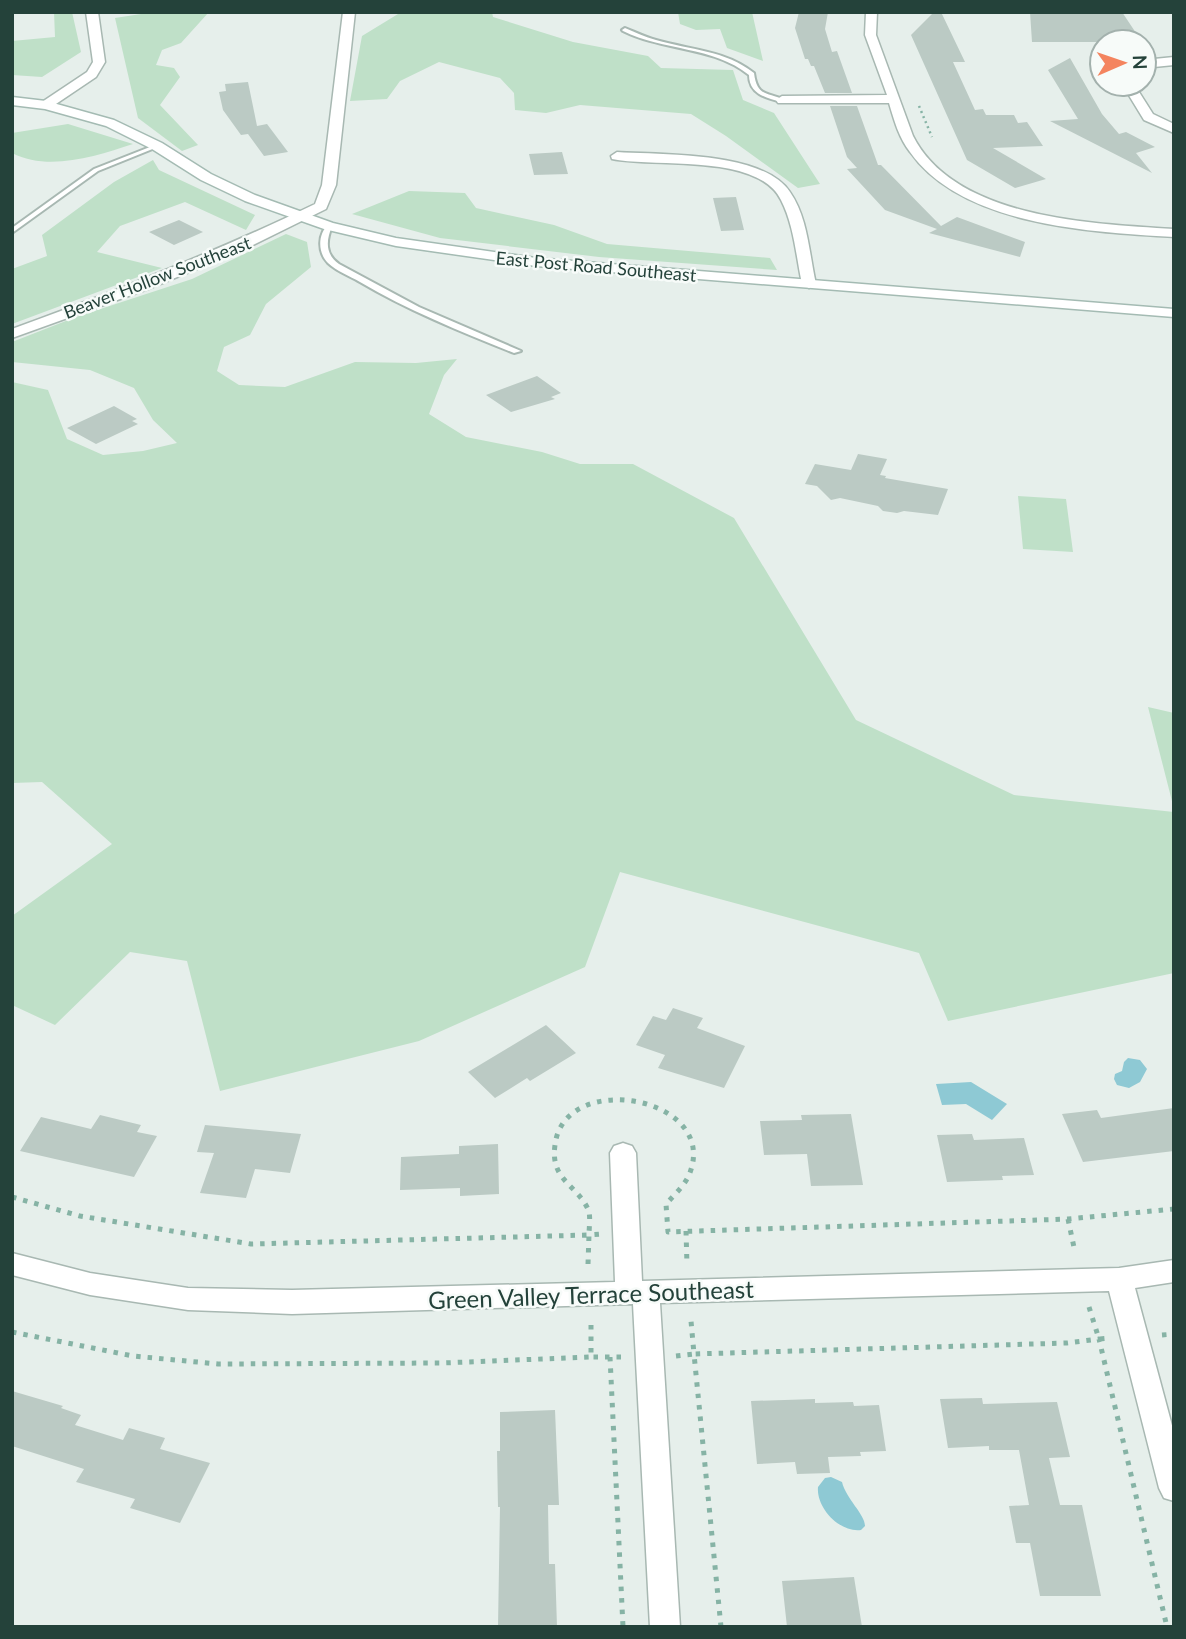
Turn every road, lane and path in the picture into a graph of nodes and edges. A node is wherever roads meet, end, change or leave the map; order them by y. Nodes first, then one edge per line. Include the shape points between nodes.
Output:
1 (92, 12) edge
2 (349, 12) edge
3 (872, 12) edge
4 (625, 30) dead end
5 (1136, 98) edge
6 (894, 99) junction
7 (782, 100) joint
8 (917, 100) dead end
9 (12, 101) edge
10 (46, 105) junction
11 (1174, 129) edge
12 (157, 146) junction
13 (937, 147) dead end
14 (617, 156) dead end
15 (299, 216) junction
16 (329, 226) junction
17 (12, 231) edge
18 (1174, 233) edge
19 (809, 284) junction
20 (1174, 313) edge
21 (12, 334) edge
22 (517, 351) dead end
23 (622, 1153) dead end
24 (12, 1197) edge
25 (1174, 1209) edge
26 (1068, 1219) junction
27 (686, 1231) junction
28 (660, 1232) dead end
29 (668, 1232) junction
30 (607, 1234) dead end
31 (589, 1235) junction
32 (1075, 1252) dead end
33 (12, 1264) edge
34 (588, 1264) dead end
35 (687, 1265) dead end
36 (1174, 1271) edge
37 (1119, 1279) junction
38 (638, 1294) junction
39 (1090, 1307) dead end
40 (691, 1321) dead end
41 (591, 1325) dead end
42 (12, 1332) edge
43 (1174, 1334) edge
44 (1161, 1335) dead end
45 (1117, 1337) dead end
46 (1098, 1339) junction
47 (694, 1354) junction
48 (676, 1356) dead end
49 (591, 1357) junction
50 (610, 1357) junction
51 (626, 1357) dead end
52 (1174, 1488) edge
53 (623, 1627) edge
54 (665, 1627) edge
55 (721, 1627) edge
56 (1167, 1627) edge

1 - 10 street via 99,62 92,74
2 - 15 street, Beaver Hollow Southeast via 329,185 321,206
3 - 6 street via 868,25
4 - 7 lane via 640,39 734,61 752,74 752,83 763,96
5 - 11 street via 1148,117
6 - 7 street
6 - 18 street via 914,150 963,190 1036,217
8 - 13 path
9 - 10 street, East Post Road Southeast
10 - 12 street, East Post Road Southeast via 110,122
12 - 15 street, East Post Road Southeast via 206,177
12 - 17 lane via 96,170
14 - 19 street via 716,163 772,180 792,208
15 - 16 street, East Post Road Southeast
15 - 21 street, Beaver Hollow Southeast via 214,257
16 - 19 street, East Post Road Southeast via 500,258
16 - 22 lane via 323,249 331,261 452,328
19 - 20 street, East Post Road Southeast
23 - 38 street
24 - 31 path via 80,1216 251,1244
25 - 26 path
26 - 27 path
26 - 32 path
27 - 29 path
27 - 35 path
28 - 29 path
29 - 31 path via 666,1204 687,1180 693,1160 691,1140 666,1109 628,1098 592,1103 572,1114 558,1133 554,1150 557,1172 589,1211
30 - 31 path
31 - 34 path
33 - 38 street, Green Valley Terrace Southeast via 90,1284 188,1299 292,1302
36 - 37 street, Green Valley Terrace Southeast
37 - 38 street, Green Valley Terrace Southeast
37 - 52 street
38 - 54 street
39 - 46 path
40 - 47 path
41 - 49 path
42 - 49 path via 133,1356 218,1364
43 - 44 path
45 - 46 path
46 - 47 path
46 - 56 path
47 - 48 path
47 - 55 path
49 - 50 path
50 - 51 path
50 - 53 path

